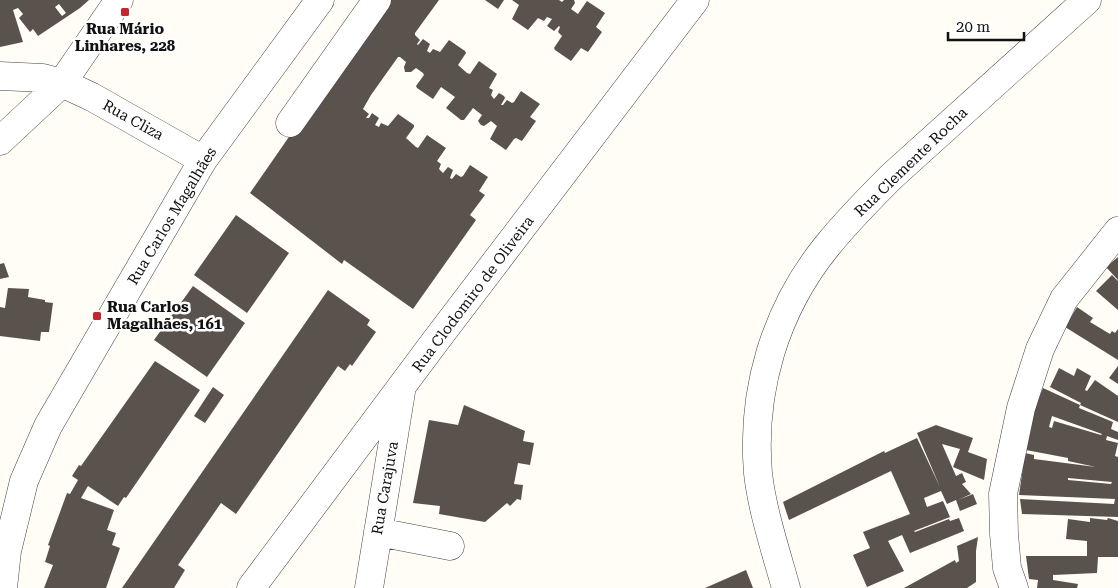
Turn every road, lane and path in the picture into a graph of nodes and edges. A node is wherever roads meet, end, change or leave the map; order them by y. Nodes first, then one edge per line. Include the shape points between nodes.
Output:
1 (119, 0) edge
2 (320, 0) edge
3 (378, 0) edge
4 (695, 0) edge
5 (1088, 0) edge
6 (0, 76) edge
7 (62, 82) junction
8 (290, 123) dead end
9 (0, 141) edge
10 (203, 160) junction
11 (1118, 231) edge
12 (402, 388) junction
13 (378, 532) junction
14 (450, 546) dead end
15 (3, 588) edge
16 (251, 588) edge
17 (369, 588) edge
18 (786, 588) edge
19 (1014, 588) edge

1 - 7 street
2 - 10 street, Rua Carlos Magalhães
3 - 8 street
4 - 12 street, Rua Clodomiro de Oliveira
5 - 18 street, Rua Clemente Rocha via 892,176 826,246 798,287 776,333 762,380 758,427 758,474 762,497
6 - 7 street, Rua Cliza
7 - 9 street
7 - 10 street, Rua Cliza
10 - 15 street, Rua Carlos Magalhães via 48,426 24,482 7,551
11 - 19 street via 1064,299 1040,349 1021,408 1003,494 1006,568
12 - 13 street, Rua Carajuva
12 - 16 street, Rua Clodomiro de Oliveira
13 - 14 street
13 - 17 street, Rua Carajuva

